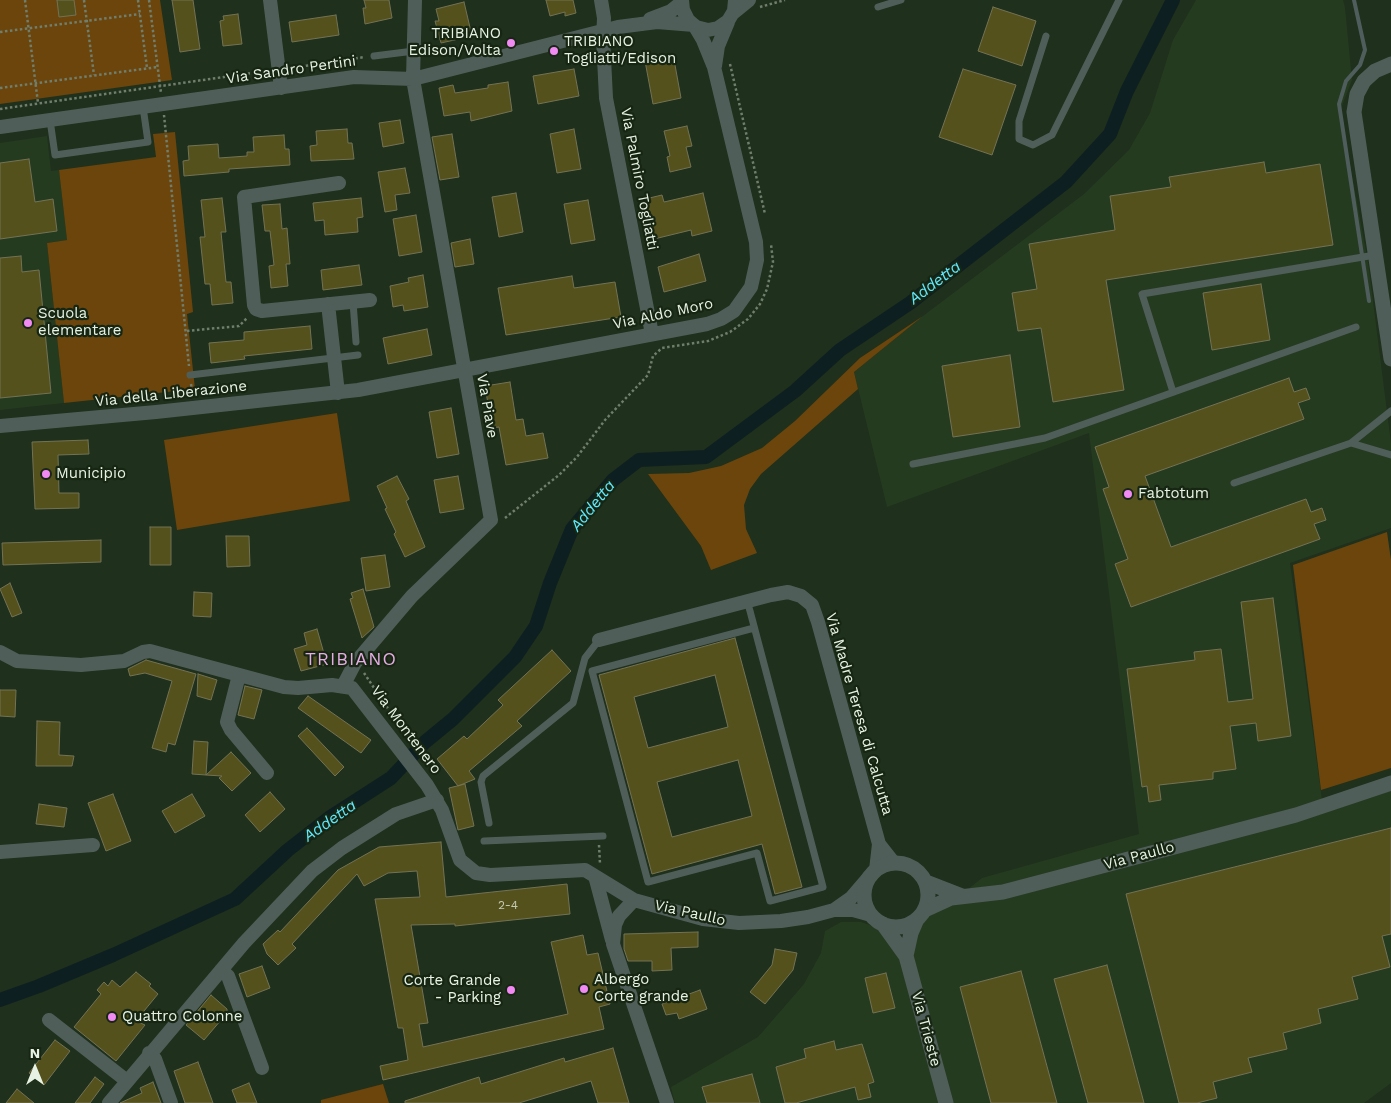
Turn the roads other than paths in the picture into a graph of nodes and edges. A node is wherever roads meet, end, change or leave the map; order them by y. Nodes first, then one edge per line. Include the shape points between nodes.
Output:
1 (270, 0) edge
2 (415, 0) edge
3 (601, 0) edge
4 (901, 0) edge
5 (1119, 0) edge
6 (682, 1) edge
7 (753, 4) edge
8 (878, 7) dead end
9 (732, 12) edge
10 (642, 22) junction
11 (694, 25) junction
12 (604, 30) junction
13 (1046, 36) dead end
14 (414, 51) junction
15 (374, 56) road end
16 (1391, 64) edge
17 (714, 67) junction
18 (413, 79) junction
19 (282, 88) junction
20 (144, 107) junction
21 (50, 120) junction
22 (0, 127) edge
23 (339, 183) dead end
24 (1376, 255) junction
25 (370, 300) dead end
26 (353, 302) junction
27 (328, 304) junction
28 (1356, 327) dead end
29 (652, 334) junction
30 (356, 342) dead end
31 (358, 355) dead end
32 (334, 358) junction
33 (1391, 359) edge
34 (464, 370) junction
35 (190, 375) road end
36 (1173, 392) junction
37 (338, 393) junction
38 (1391, 410) edge
39 (3, 427) edge
40 (1351, 443) junction
41 (1391, 455) edge
42 (914, 464) dead end
43 (1234, 483) dead end
44 (747, 601) junction
45 (754, 628) junction
46 (599, 640) joint
47 (0, 652) edge
48 (18, 661) junction
49 (0, 664) edge
50 (238, 674) junction
51 (343, 686) junction
52 (267, 773) dead end
53 (1391, 783) edge
54 (437, 800) junction
55 (489, 823) dead end
56 (600, 836) road end
57 (484, 841) dead end
58 (878, 844) junction
59 (93, 845) dead end
60 (0, 852) edge
61 (894, 862) junction
62 (598, 870) junction
63 (872, 873) junction
64 (490, 875) joint
65 (926, 882) junction
66 (962, 896) junction
67 (634, 900) junction
68 (834, 910) junction
69 (921, 914) junction
70 (877, 919) junction
71 (613, 944) junction
72 (906, 956) junction
73 (221, 970) junction
74 (50, 1020) dead end
75 (149, 1053) junction
76 (262, 1068) dead end
77 (127, 1081) junction
78 (109, 1103) edge
79 (171, 1103) edge
80 (667, 1103) edge
81 (946, 1103) edge

1 - 19 street
2 - 14 street, Via Piave
3 - 12 street, Via Palmiro Togliatti
4 - 8 lane
5 - 13 lane via 1052,135 1033,145 1019,138 1019,122
6 - 10 street, Via Sandro Pertini via 671,11
6 - 11 street, Via Aldo Moro via 685,15
7 - 9 street
9 - 11 street, Via Sandro Pertini via 712,30
9 - 17 street via 718,46
10 - 11 street, Via Sandro Pertini
10 - 12 street, Via Sandro Pertini
11 - 17 street, Via Aldo Moro
12 - 18 street, Via Sandro Pertini
12 - 29 street, Via Palmiro Togliatti via 606,98
14 - 15 lane
14 - 18 street, Via Piave
16 - 24 street via 1367,78 1354,102 1354,120
17 - 29 street, Via Aldo Moro via 756,242 756,272 744,299 721,319
18 - 19 street, Via Sandro Pertini via 354,77
18 - 34 street, Via Piave
19 - 20 street, Via Sandro Pertini
20 - 21 street, Via Sandro Pertini
20 - 21 lane via 148,142 55,155
21 - 22 street, Via Sandro Pertini
23 - 27 street via 244,197 256,310
24 - 33 street
24 - 36 lane via 1142,294
25 - 26 street
26 - 27 street
26 - 30 lane
27 - 32 street
28 - 36 lane
29 - 34 street, Via Aldo Moro
31 - 32 lane
32 - 35 lane
32 - 37 street
34 - 37 street, Via della Liberazione
34 - 51 street, Via Piave via 490,520 412,596 355,663
36 - 42 lane via 1045,438
37 - 39 street, Via della Liberazione
38 - 40 lane
40 - 41 lane
40 - 43 lane
44 - 45 lane
44 - 46 street, Via Madre Teresa di Calcutta
44 - 58 street, Via Madre Teresa di Calcutta via 788,592 801,596 812,605
45 - 45 lane via 823,887 770,901 757,853 648,882 592,671
46 - 55 lane via 586,658 573,703 483,776 481,782
47 - 48 street
48 - 49 street
48 - 50 street via 89,665 124,661 143,652
50 - 51 street via 298,688
50 - 52 street via 227,722
51 - 54 street, Via Montenero via 358,693 392,730
53 - 66 street, Via Paullo via 1315,808 1003,892
54 - 64 street, Via Montenero via 460,860 476,873
54 - 73 street via 396,814 312,871
56 - 57 lane
58 - 61 street, Via Madre Teresa di Calcutta
58 - 63 street, Via Madre Teresa di Calcutta
59 - 60 street
61 - 63 street, Via Paullo
61 - 65 street, Via Paullo via 913,867
62 - 64 street, Via Paullo
62 - 67 street, Via Paullo
62 - 71 street
63 - 68 street, Via Paullo via 851,898
63 - 70 street via 864,896
65 - 66 street, Via Paullo
65 - 69 street via 928,891
66 - 69 street, Via Paullo via 951,898
67 - 68 street, Via Paullo via 703,919 739,923 781,921
67 - 71 street via 619,916
68 - 70 street, Via Paullo via 853,910
69 - 70 street, Via Paullo via 900,926
69 - 72 street, Via Trieste via 911,933
70 - 72 street, Via Trieste
71 - 80 street
72 - 81 street, Via Trieste
73 - 75 street
73 - 76 street via 228,976
74 - 77 street
75 - 77 street
75 - 79 street via 155,1059
77 - 78 street

